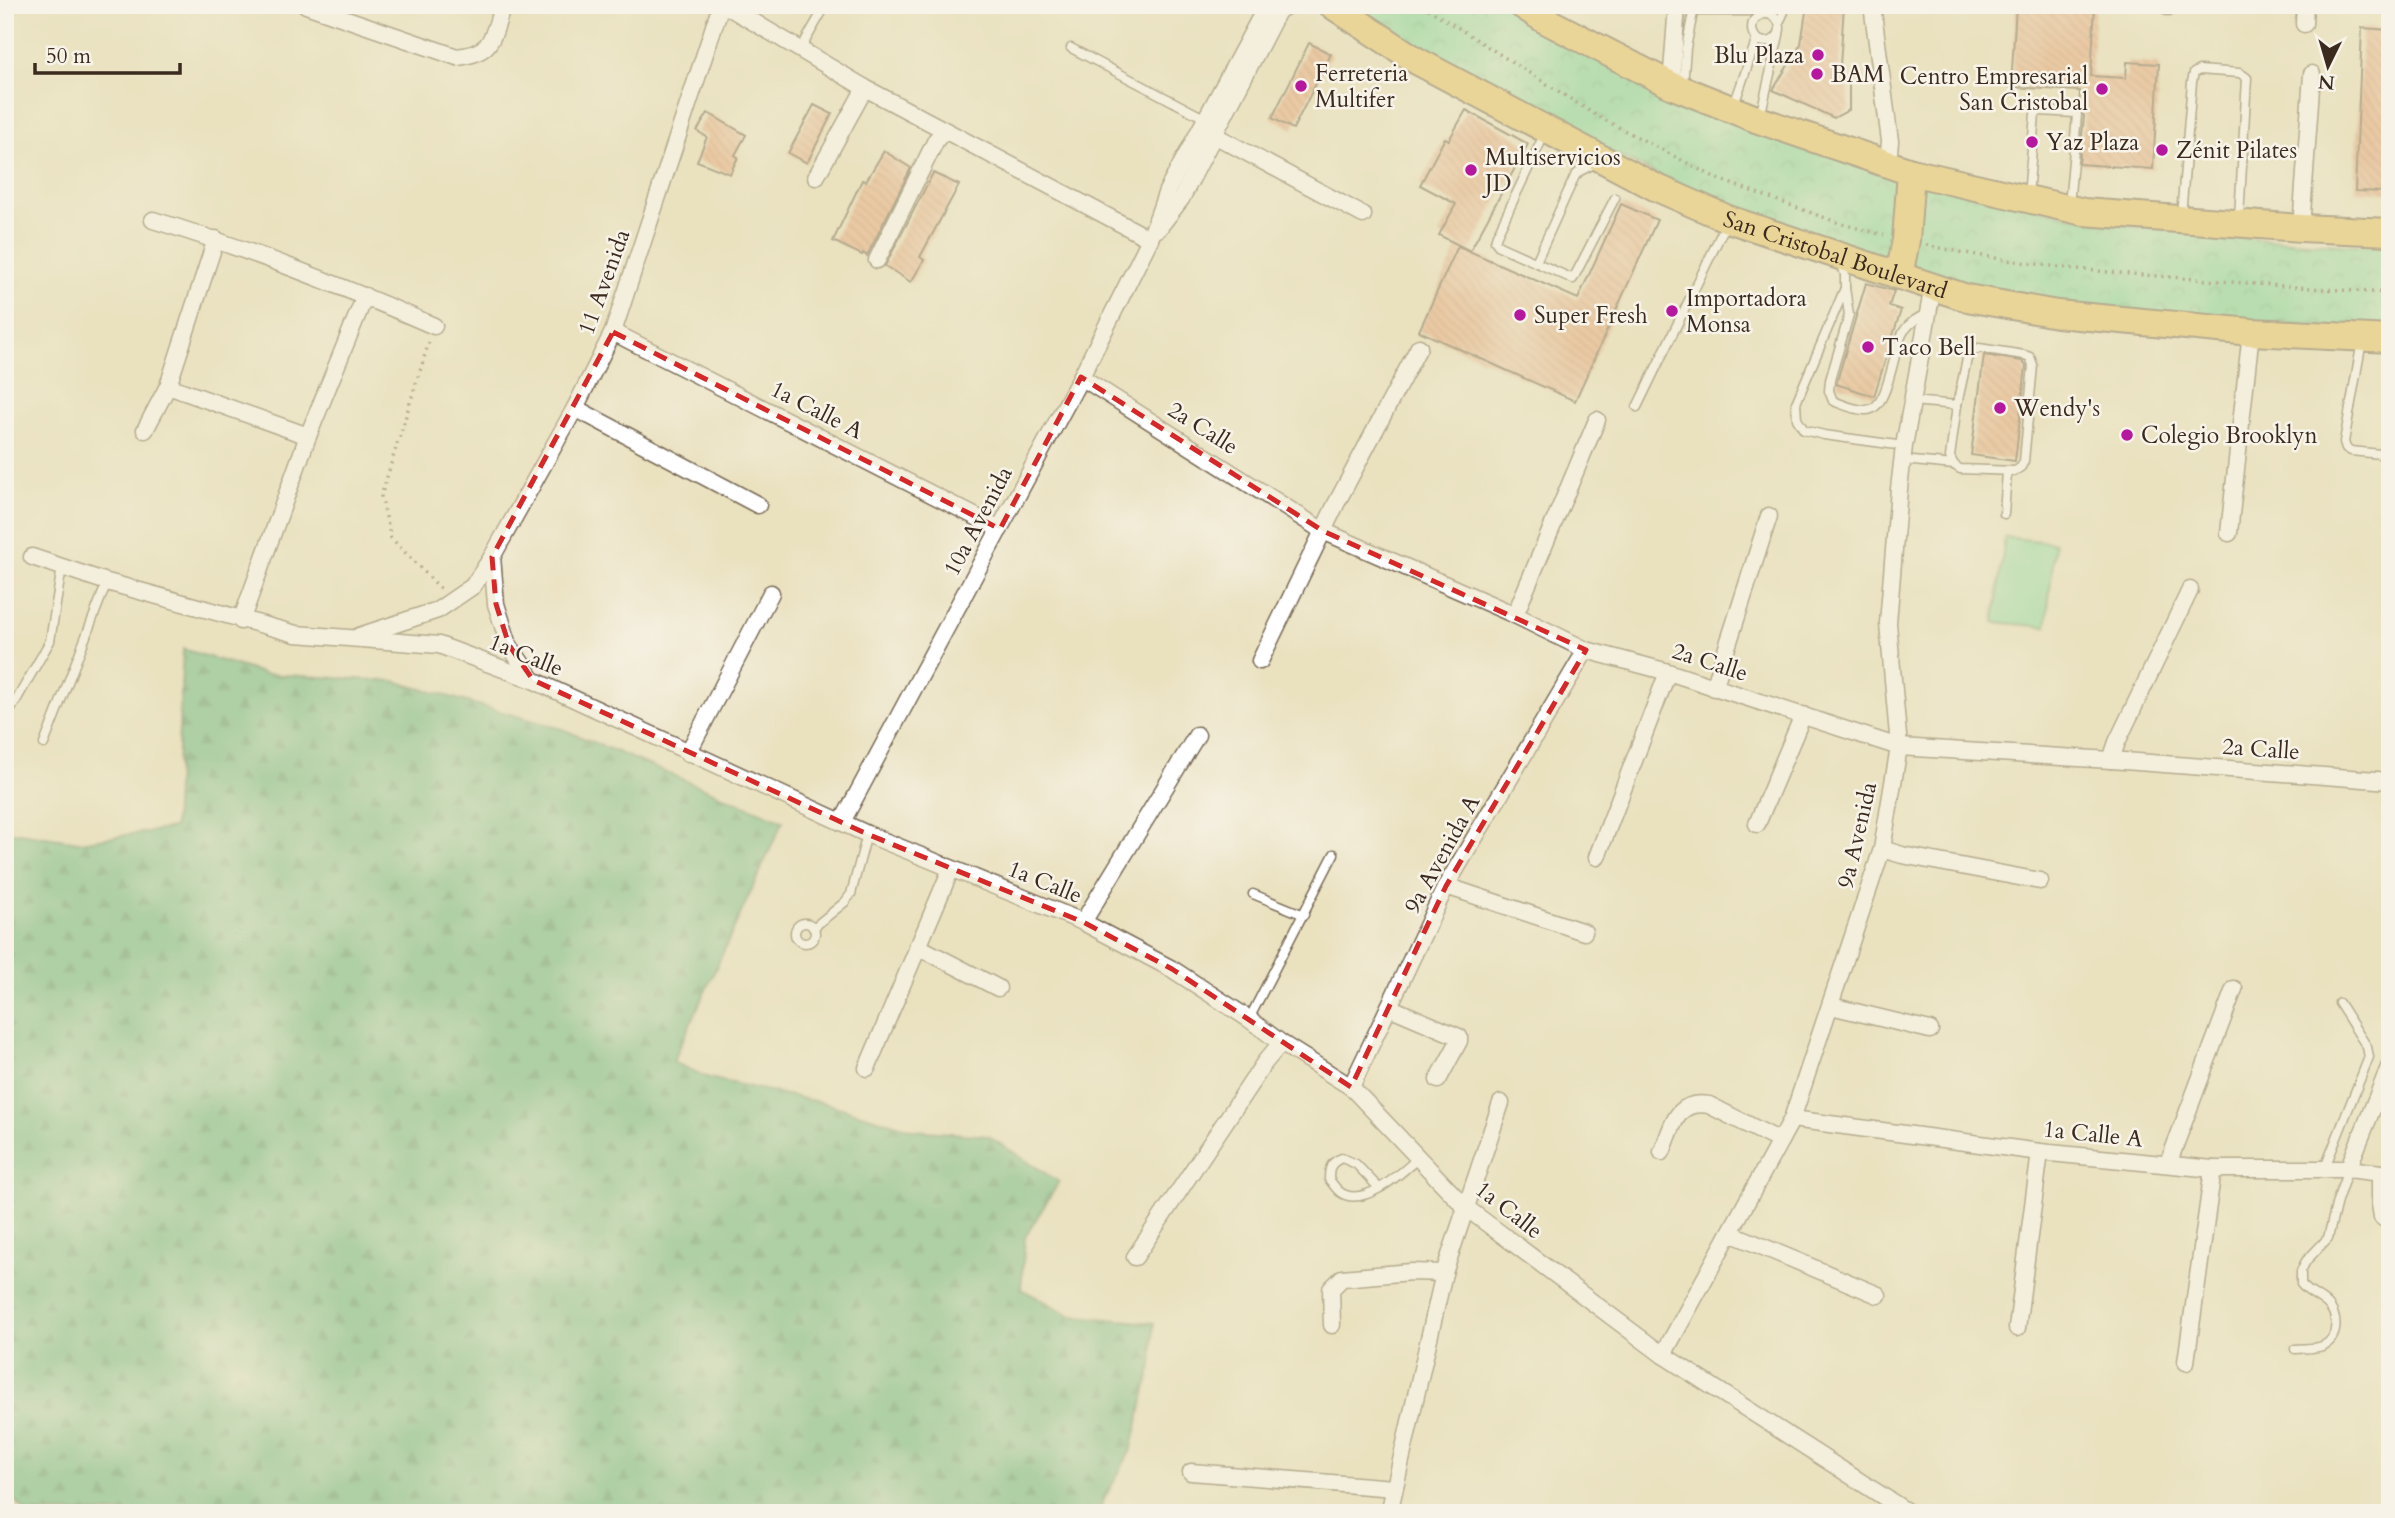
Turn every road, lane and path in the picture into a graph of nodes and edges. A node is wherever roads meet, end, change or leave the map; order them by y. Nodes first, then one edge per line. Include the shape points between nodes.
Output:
1 (306, 5) edge
2 (503, 5) edge
3 (723, 5) edge
4 (826, 5) edge
5 (1267, 5) edge
6 (1287, 5) edge
7 (1332, 5) edge
8 (1522, 5) edge
9 (1677, 5) edge
10 (1787, 5) edge
11 (1872, 5) edge
12 (2305, 5) edge
13 (1748, 8) edge
14 (1545, 13) edge
15 (1754, 21) junction
16 (1779, 23) junction
17 (2304, 24) dead end
18 (1779, 35) junction
19 (1756, 38) junction
20 (1072, 48) dead end
21 (800, 50) junction
22 (2312, 74) dead end
23 (1677, 87) junction
24 (865, 88) junction
25 (1733, 110) junction
26 (1206, 119) junction
27 (1759, 120) junction
28 (1546, 130) junction
29 (944, 131) junction
30 (1214, 135) junction
31 (1604, 160) junction
32 (1884, 163) junction
33 (1912, 172) junction
34 (816, 177) dead end
35 (1615, 198) dead end
36 (2027, 200) junction
37 (2069, 209) junction
38 (1363, 215) dead end
39 (1728, 219) junction
40 (2181, 219) junction
41 (153, 220) dead end
42 (2239, 224) junction
43 (2301, 228) junction
44 (2390, 232) edge
45 (216, 239) junction
46 (1150, 239) junction
47 (1840, 258) junction
48 (877, 260) dead end
49 (1536, 262) junction
50 (1899, 276) junction
51 (1933, 286) junction
52 (1845, 288) junction
53 (365, 296) junction
54 (1926, 314) junction
55 (434, 326) joint
56 (613, 332) junction
57 (2251, 332) junction
58 (2363, 338) junction
59 (2390, 339) edge
60 (1419, 347) dead end
61 (1080, 377) junction
62 (168, 386) junction
63 (1912, 401) junction
64 (1957, 405) junction
65 (1637, 407) dead end
66 (575, 408) junction
67 (1597, 420) dead end
68 (145, 430) dead end
69 (308, 436) junction
70 (1903, 453) junction
71 (2390, 455) edge
72 (1954, 465) junction
73 (2007, 472) junction
74 (758, 505) dead end
75 (2004, 514) dead end
76 (1769, 516) dead end
77 (1000, 529) junction
78 (1323, 531) junction
79 (2229, 533) dead end
80 (32, 557) dead end
81 (492, 557) junction
82 (62, 567) junction
83 (107, 582) junction
84 (2190, 590) dead end
85 (771, 593) dead end
86 (453, 600) junction
87 (1515, 615) junction
88 (241, 621) junction
89 (347, 639) junction
90 (1587, 650) junction
91 (1260, 662) dead end
92 (1668, 671) junction
93 (533, 680) junction
94 (1714, 688) junction
95 (1802, 715) junction
96 (5, 719) edge
97 (1197, 734) dead end
98 (44, 744) dead end
99 (1899, 747) junction
100 (688, 753) junction
101 (2111, 760) junction
102 (2390, 781) edge
103 (842, 822) junction
104 (1757, 824) dead end
105 (867, 834) junction
106 (1882, 849) junction
107 (1334, 854) dead end
108 (1597, 857) dead end
109 (951, 869) junction
110 (2040, 881) dead end
111 (1446, 886) junction
112 (1253, 894) dead end
113 (1304, 915) junction
114 (1083, 922) junction
115 (813, 928) dead end
116 (1584, 932) dead end
117 (917, 946) junction
118 (998, 988) dead end
119 (2234, 989) dead end
120 (2339, 1003) dead end
121 (1831, 1006) junction
122 (1389, 1007) junction
123 (1249, 1018) junction
124 (1930, 1030) dead end
125 (1280, 1043) junction
126 (2390, 1065) edge
127 (867, 1068) dead end
128 (1438, 1080) dead end
129 (1351, 1087) junction
130 (1501, 1103) dead end
131 (1793, 1119) junction
132 (1780, 1141) junction
133 (1662, 1152) dead end
134 (2040, 1152) junction
135 (1418, 1159) junction
136 (2168, 1164) junction
137 (2213, 1169) junction
138 (2324, 1170) junction
139 (2348, 1170) junction
140 (2385, 1173) edge
141 (1379, 1188) junction
142 (1465, 1207) junction
143 (2390, 1223) edge
144 (1730, 1233) junction
145 (1135, 1257) dead end
146 (1444, 1273) junction
147 (1878, 1295) dead end
148 (1332, 1325) dead end
149 (2017, 1328) dead end
150 (2295, 1349) dead end
151 (1663, 1355) junction
152 (2186, 1362) dead end
153 (1191, 1472) dead end
154 (1394, 1488) junction
155 (1902, 1511) edge
156 (1389, 1513) edge

1 - 2 street via 457,57 476,55 490,43
3 - 21 street
3 - 56 street, 11 Avenida
4 - 21 lane
5 - 26 street, 10a Avenida
6 - 30 street, 10a Avenida via 1278,11
7 - 28 main road, San Cristobal Boulevard via 1417,61
8 - 14 main road
9 - 23 street
10 - 16 lane
11 - 32 street via 1890,141
12 - 17 street
13 - 15 lane
13 - 23 lane via 1693,13
14 - 23 main road
15 - 16 lane via 1770,14
15 - 19 lane
16 - 18 lane
18 - 19 lane via 1769,42
18 - 27 lane
19 - 25 lane
20 - 26 lane
21 - 24 street
22 - 43 street
23 - 25 main road
24 - 29 street
24 - 34 street
25 - 27 main road
26 - 46 street, 10a Avenida via 1167,191
27 - 32 main road
28 - 31 main road, San Cristobal Boulevard
28 - 49 lane via 1495,241
29 - 46 street
29 - 48 street
30 - 38 street
30 - 46 street, 10a Avenida via 1181,199
31 - 39 main road, San Cristobal Boulevard
31 - 49 lane via 1575,176
32 - 33 main road
33 - 36 main road
33 - 50 main road
35 - 49 lane via 1576,277 1569,279
36 - 37 main road
36 - 37 lane via 2035,114 2075,113
37 - 40 main road
39 - 47 main road, San Cristobal Boulevard
39 - 65 lane
40 - 42 main road
40 - 42 lane via 2194,73 2240,73 2247,78
41 - 45 street
42 - 43 main road
43 - 44 main road
45 - 53 street
45 - 62 street
46 - 61 street, 10a Avenida
47 - 50 main road, San Cristobal Boulevard
47 - 52 lane
50 - 51 main road, San Cristobal Boulevard
51 - 54 street, 9a Avenida
51 - 57 main road, San Cristobal Boulevard via 1967,298 2057,314
52 - 54 lane via 1849,315 1830,380 1833,401 1866,411 1875,408 1882,401 1904,331
52 - 70 lane via 1797,403 1797,419 1804,430
53 - 55 street
53 - 69 street
54 - 63 street, 9a Avenida
55 - 86 path via 381,496 391,538
56 - 66 street, 11 Avenida
56 - 77 street, 1a Calle A
57 - 58 main road, San Cristobal Boulevard
57 - 79 street
58 - 59 main road, San Cristobal Boulevard
58 - 71 lane via 2344,442 2351,451
60 - 78 street
61 - 77 street, 10a Avenida
61 - 78 street, 2a Calle
62 - 68 street
62 - 69 street
63 - 64 lane
63 - 70 street, 9a Avenida
64 - 72 lane via 1950,457
64 - 73 lane via 1972,352 1979,348 2030,358 2024,461
66 - 74 street
66 - 81 street, 11 Avenida
67 - 87 street
69 - 88 street
70 - 72 lane
70 - 99 street, 9a Avenida via 1888,623
72 - 73 lane
73 - 75 lane
76 - 94 street
77 - 103 street, 10a Avenida
78 - 87 street, 2a Calle
78 - 91 street
80 - 82 street, 1a Calle
81 - 86 street, 11 Avenida via 473,586
81 - 93 street via 496,604 509,645
82 - 83 street, 1a Calle
82 - 96 lane via 50,641
83 - 88 street, 1a Calle
83 - 98 lane
84 - 101 street
85 - 100 street
86 - 89 street, 11 Avenida via 438,610
87 - 90 street, 2a Calle
88 - 89 street, 1a Calle via 296,634
89 - 93 street, 1a Calle via 439,645
90 - 92 street, 2a Calle
90 - 111 street, 9a Avenida A
92 - 94 street, 2a Calle
92 - 108 street
93 - 100 street, 1a Calle
94 - 95 street, 2a Calle
95 - 99 street, 2a Calle
95 - 104 street
97 - 114 street
99 - 101 street, 2a Calle
99 - 106 street, 9a Avenida
100 - 103 street, 1a Calle
101 - 102 street, 2a Calle
103 - 105 street, 1a Calle
105 - 109 street, 1a Calle
105 - 115 lane via 851,894
106 - 110 street
106 - 121 street, 9a Avenida
107 - 113 lane
109 - 114 street, 1a Calle
109 - 117 street
111 - 116 street
111 - 122 street, 9a Avenida A
112 - 113 lane
113 - 123 lane
114 - 123 street, 1a Calle via 1172,968
117 - 118 street
117 - 127 street
119 - 136 street
120 - 138 lane via 2367,1046 2369,1057
121 - 124 street
121 - 131 street, 9a Avenida
122 - 128 street via 1459,1037
122 - 129 street, 9a Avenida A
123 - 125 street, 1a Calle
125 - 129 street, 1a Calle
125 - 145 street
126 - 139 street
129 - 135 street, 1a Calle
130 - 142 street
131 - 132 street, 9a Avenida
131 - 134 street, 1a Calle A
132 - 133 street via 1709,1105 1696,1103 1680,1111
132 - 144 street, 9a Avenida
134 - 136 street, 1a Calle A
134 - 149 street
135 - 141 lane
135 - 142 street, 1a Calle
136 - 137 street, 1a Calle A
137 - 138 street, 1a Calle A
137 - 152 street
138 - 139 street, 1a Calle A
139 - 140 street, 1a Calle A
139 - 150 lane via 2328,1238 2301,1271 2301,1284 2328,1304 2336,1328 2323,1346
140 - 143 street via 2380,1204 2382,1217
141 - 141 lane via 1364,1196 1339,1192 1329,1179 1329,1168 1342,1158 1356,1164
142 - 146 street
142 - 151 street, 1a Calle
144 - 147 street
144 - 151 street, 9a Avenida
146 - 148 street via 1342,1278 1331,1289
146 - 154 street
151 - 155 street, 1a Calle
153 - 154 street
154 - 156 street

